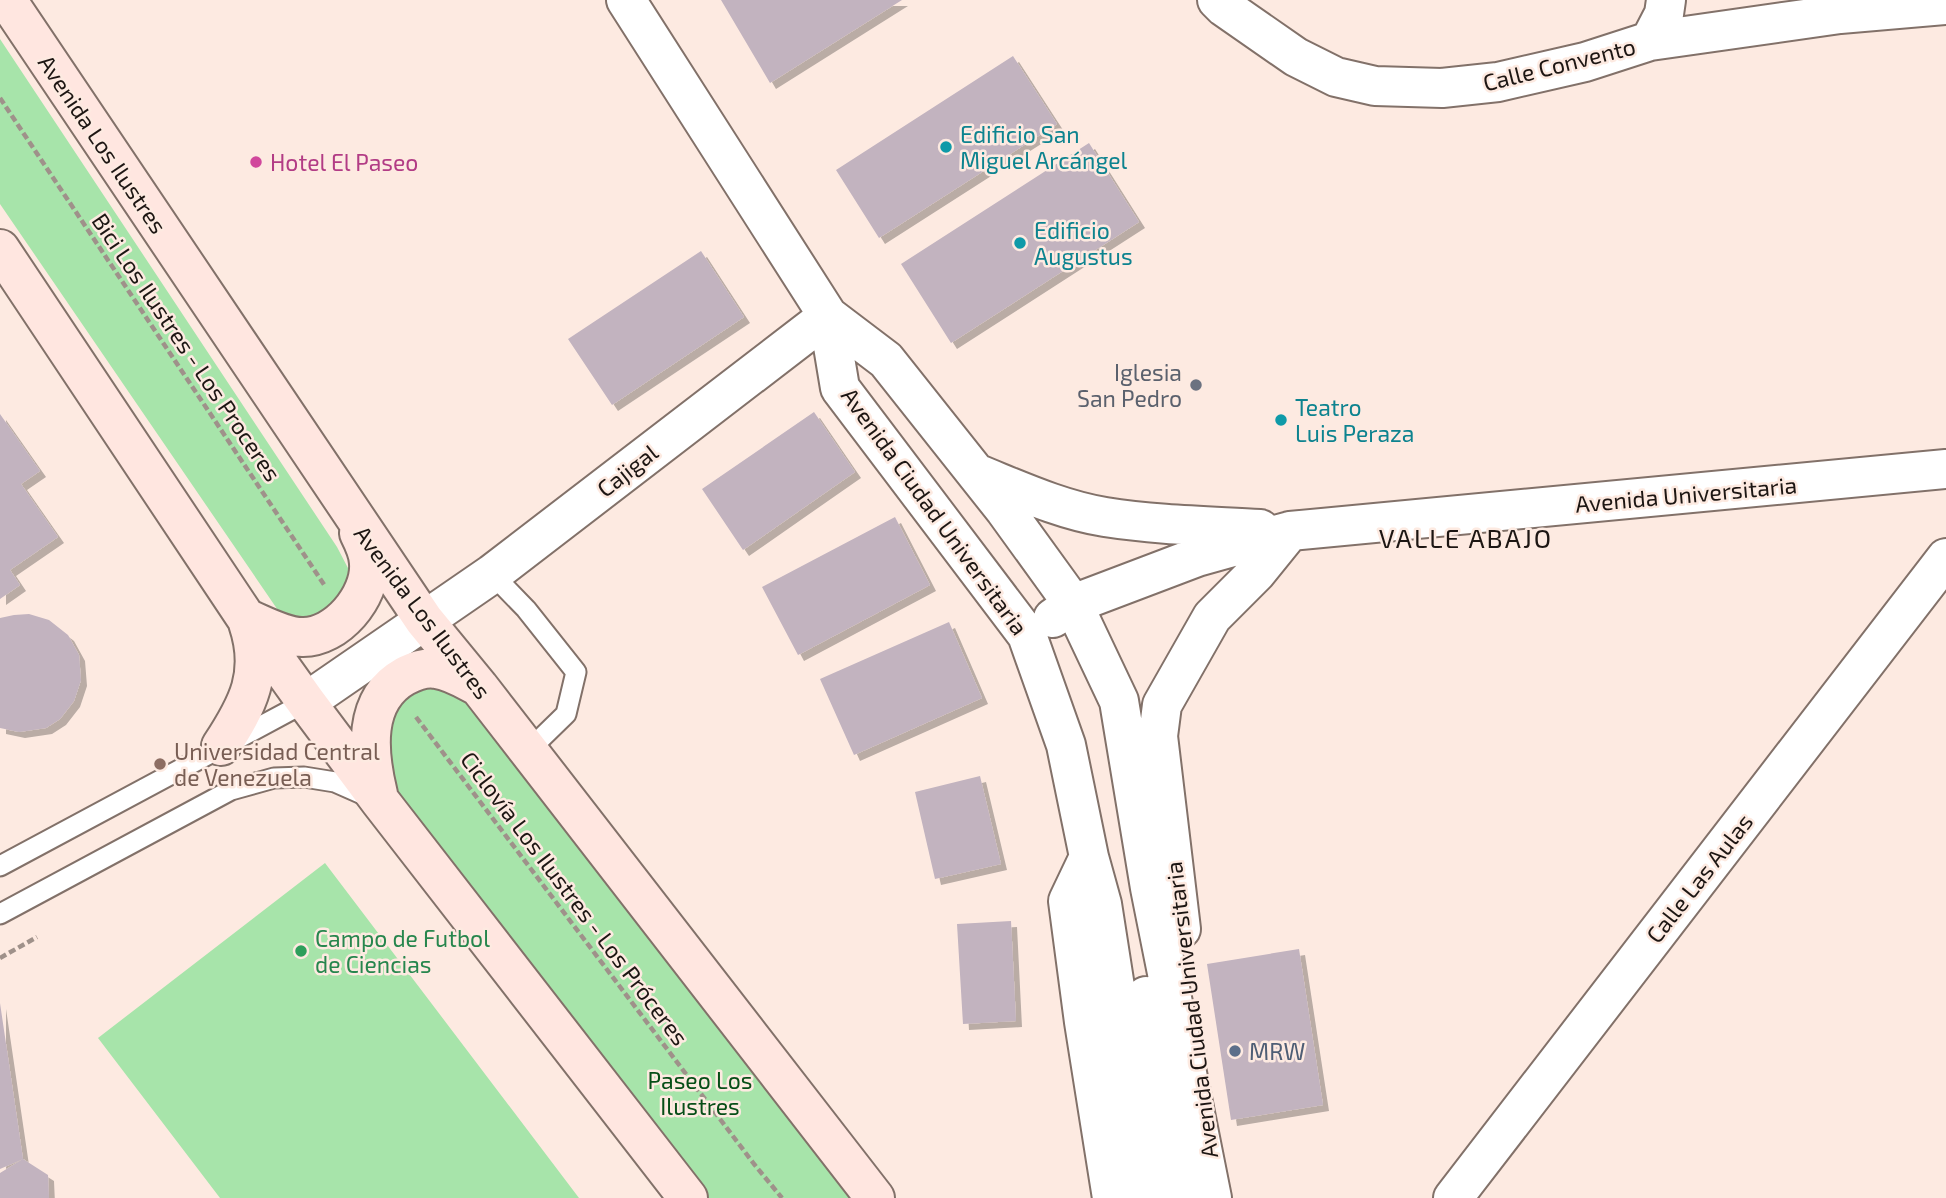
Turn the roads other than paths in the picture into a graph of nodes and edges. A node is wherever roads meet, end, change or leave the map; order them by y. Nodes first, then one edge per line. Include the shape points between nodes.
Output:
1 (7, 0) edge
2 (626, 0) edge
3 (1217, 0) edge
4 (1666, 0) edge
5 (1946, 5) edge
6 (1826, 7) edge
7 (1650, 41) junction
8 (0, 249) edge
9 (828, 316) junction
10 (1946, 469) edge
11 (976, 473) junction
12 (349, 511) junction
13 (1290, 531) junction
14 (1946, 558) edge
15 (492, 574) junction
16 (1073, 604) junction
17 (246, 618) junction
18 (424, 620) junction
19 (1027, 635) junction
20 (479, 687) junction
21 (306, 702) junction
22 (221, 746) junction
23 (528, 751) junction
24 (380, 802) junction
25 (1089, 857) junction
26 (0, 866) edge
27 (0, 914) edge
28 (675, 1188) edge
29 (875, 1198) edge
30 (1112, 1198) edge
31 (1148, 1198) edge
32 (1178, 1198) edge
33 (1213, 1198) edge
34 (1453, 1198) edge

1 - 12 main road, Avenida Los Ilustres
2 - 9 street, Avenida Ciudad Universitaria
3 - 7 street, Calle Convento via 1296,57 1336,78 1374,86 1442,88 1498,82
4 - 7 street
5 - 6 street, Calle Convento
6 - 7 street, Calle Convento
8 - 17 main road
9 - 11 street, Avenida Ciudad Universitaria via 886,360
9 - 15 street, Cajigal
9 - 19 street, Avenida Ciudad Universitaria via 841,388
10 - 13 street, Avenida Universitaria
11 - 13 street via 1103,517
11 - 16 street, Avenida Ciudad Universitaria
12 - 17 main road via 366,546 369,572 359,600 345,616 331,628 302,637
12 - 18 main road, Avenida Los Ilustres
13 - 16 street, Avenida Universitaria via 1196,557
13 - 33 street, Avenida Ciudad Universitaria via 1212,617 1162,705 1158,736
14 - 34 street, Calle Las Aulas
15 - 18 street, Cajigal
15 - 23 lane via 576,672 566,715
16 - 19 street, Avenida Universitaria
16 - 32 street, Avenida Ciudad Universitaria via 1108,730
16 - 33 street, Avenida Ciudad Universitaria via 1119,701 1150,888
17 - 21 main road
17 - 22 main road via 256,659 253,681 242,715
18 - 20 main road, Avenida Los Ilustres
18 - 21 street, Cajigal
19 - 25 street, Avenida Ciudad Universitaria via 1066,745
20 - 23 main road, Avenida Los Ilustres
20 - 24 main road via 433,668 415,670 392,683 373,718 370,744
21 - 22 lane
21 - 24 main road
22 - 26 lane
23 - 29 main road, Avenida Los Ilustres
24 - 27 lane via 335,782 304,777 274,778 231,790
24 - 28 main road
25 - 30 street via 1068,901
25 - 31 street, Avenida Ciudad Universitaria via 1102,904

